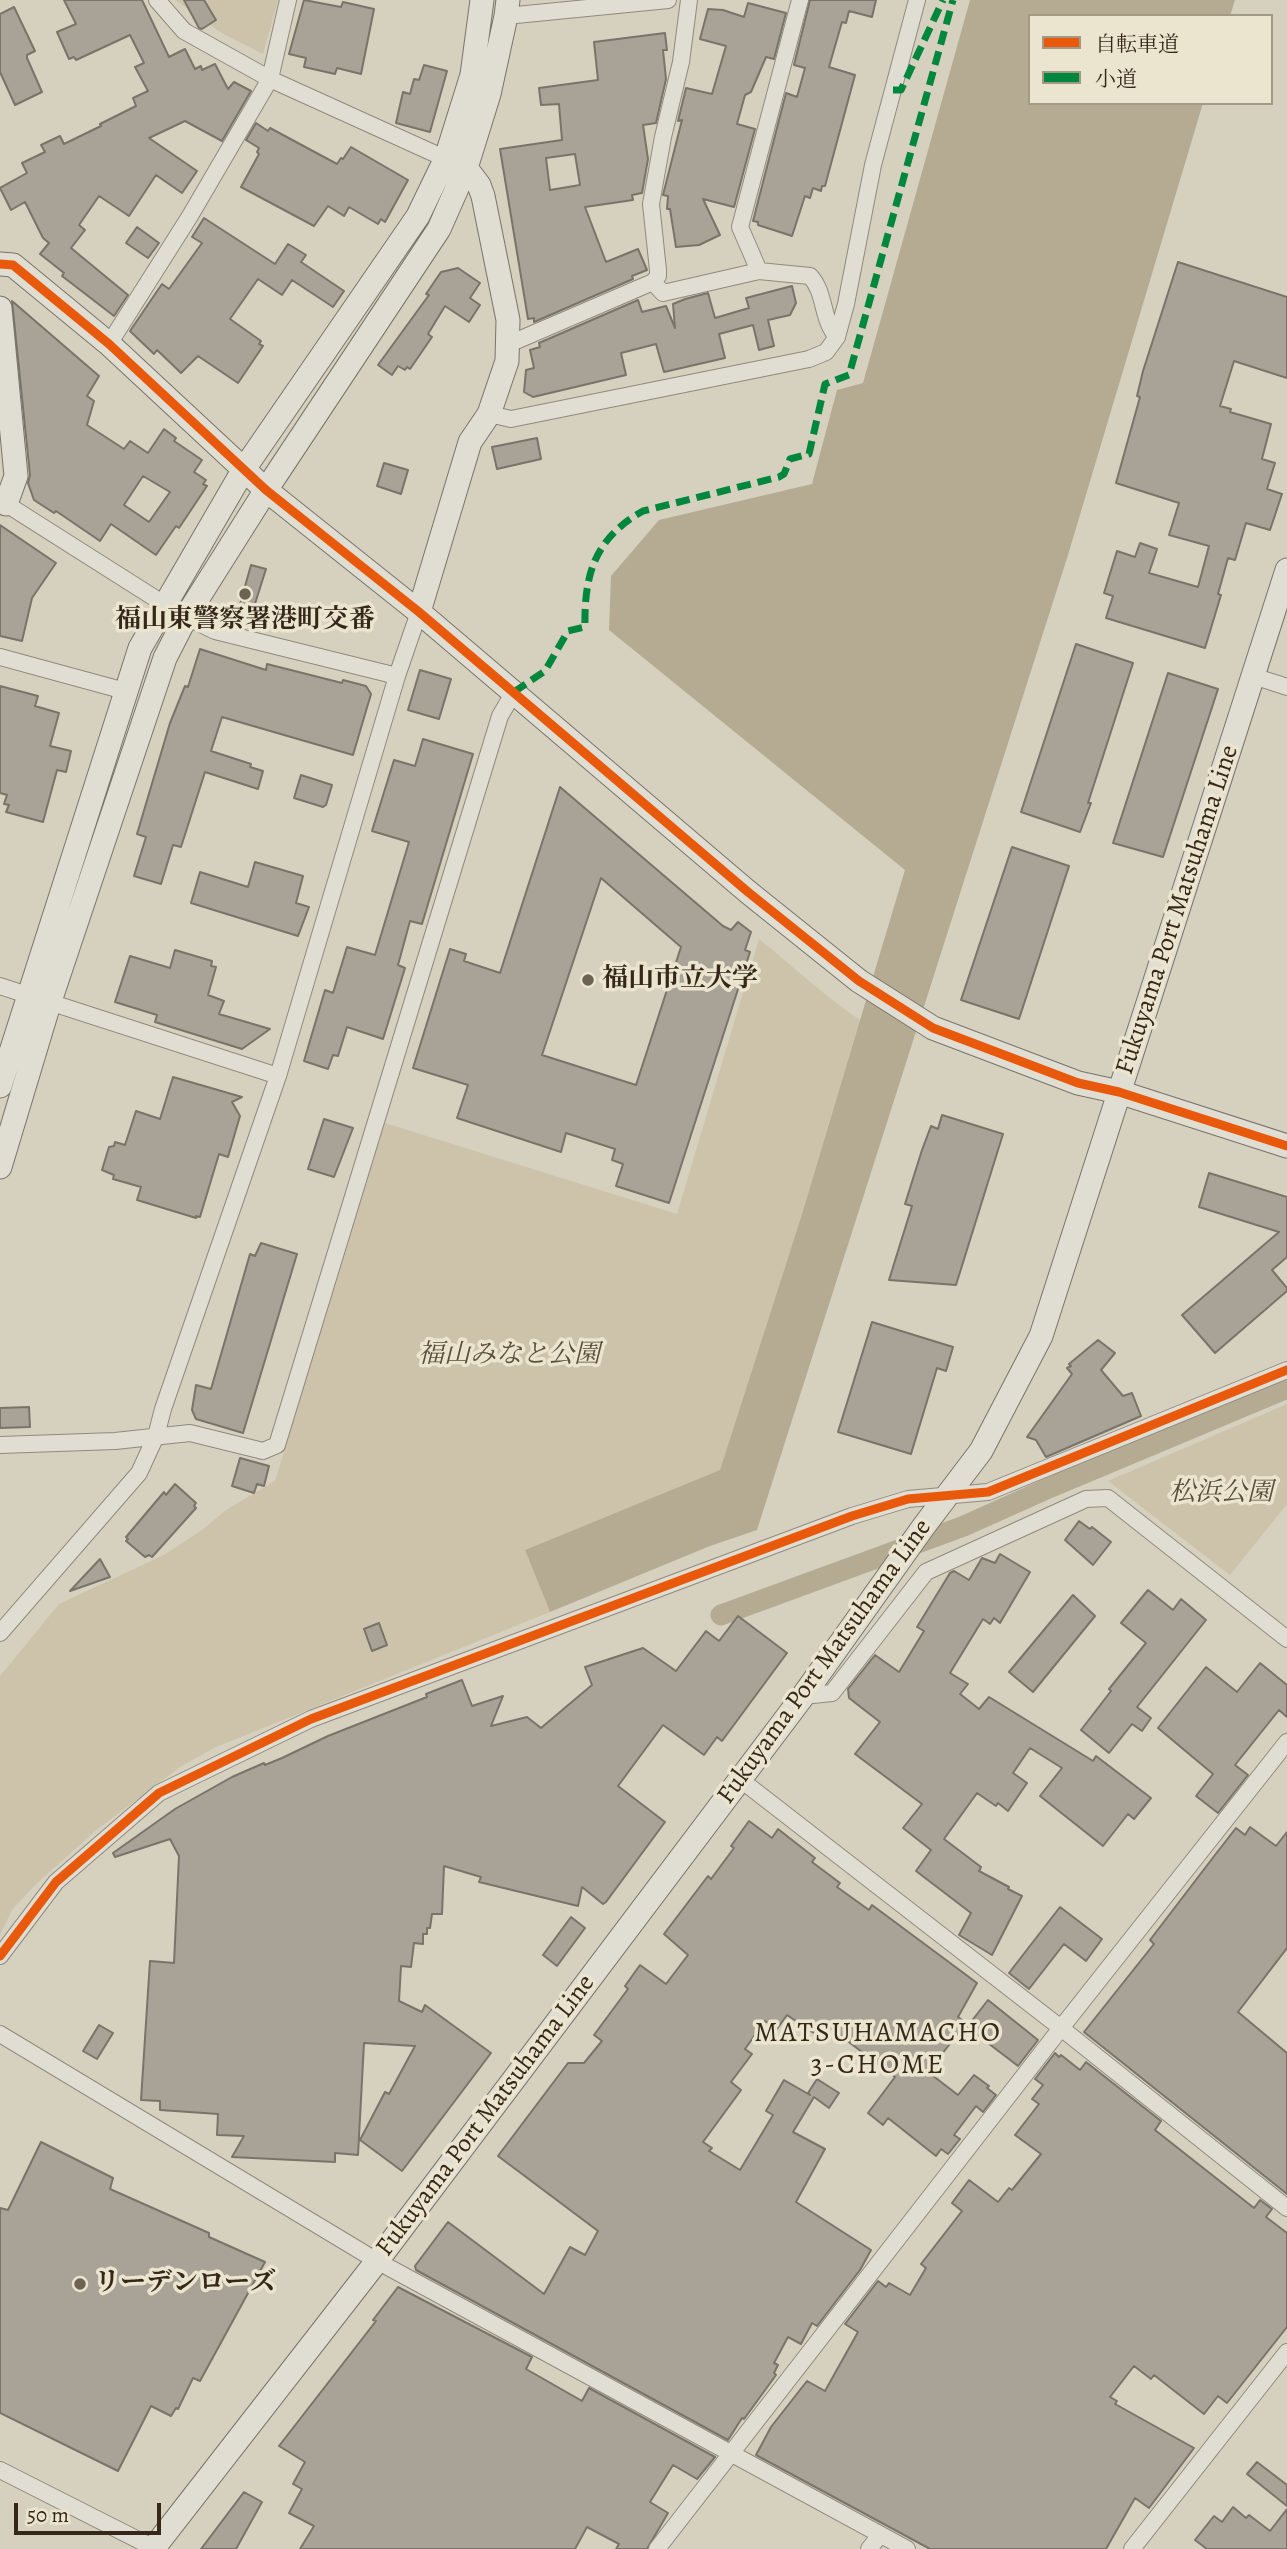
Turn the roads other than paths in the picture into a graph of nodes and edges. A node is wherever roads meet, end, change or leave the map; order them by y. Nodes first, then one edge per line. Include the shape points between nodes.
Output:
1 (157, 0) edge
2 (288, 0) edge
3 (482, 0) edge
4 (668, 0) edge
5 (689, 0) edge
6 (800, 0) edge
7 (917, 0) edge
8 (507, 8) edge
9 (270, 79) junction
10 (456, 163) junction
11 (0, 264) edge
12 (759, 271) junction
13 (653, 282) junction
14 (0, 308) edge
15 (837, 337) junction
16 (108, 344) junction
17 (509, 344) junction
18 (489, 414) junction
19 (244, 469) junction
20 (266, 490) junction
21 (3, 502) edge
22 (1287, 570) edge
23 (164, 604) junction
24 (419, 612) junction
25 (186, 617) junction
26 (0, 657) edge
27 (397, 676) junction
28 (1253, 676) junction
29 (1287, 687) edge
30 (125, 691) junction
31 (514, 692) junction
32 (0, 986) edge
33 (40, 998) junction
34 (278, 1076) junction
35 (0, 1086) edge
36 (1119, 1092) junction
37 (1287, 1146) edge
38 (0, 1167) edge
39 (1287, 1370) edge
40 (156, 1436) junction
41 (0, 1445) edge
42 (948, 1494) junction
43 (0, 1633) edge
44 (1287, 1639) edge
45 (803, 1696) junction
46 (1287, 1742) edge
47 (741, 1780) junction
48 (1, 1957) edge
49 (1061, 2028) junction
50 (0, 2034) edge
51 (1287, 2208) edge
52 (377, 2261) junction
53 (1287, 2352) edge
54 (731, 2455) junction
55 (0, 2470) edge
56 (880, 2535) junction
57 (154, 2548) edge
58 (657, 2549) edge
59 (869, 2549) edge
60 (907, 2549) edge
61 (1132, 2549) edge

1 - 9 street via 184,31
2 - 9 street
3 - 10 street
4 - 8 street
5 - 13 street via 651,204 658,270
6 - 12 street via 740,227
7 - 15 street via 873,164
8 - 10 street via 489,94
9 - 10 street
9 - 16 street
10 - 17 street via 479,185 483,196
10 - 19 street
10 - 20 street via 439,229
11 - 16 street via 13,265
12 - 13 street via 663,293
12 - 15 street via 810,276 818,285 828,327
13 - 17 street
14 - 21 street via 16,476
15 - 18 street via 826,352 809,359 512,419
16 - 19 street
17 - 18 street
18 - 24 street via 470,442
19 - 20 street
19 - 23 street
20 - 24 street
20 - 25 street
21 - 23 street
22 - 28 street, Fukuyama Port Matsuhama Line
23 - 30 street via 140,648
24 - 27 street
24 - 31 street
25 - 27 street via 215,631
25 - 33 street via 165,658
26 - 30 street
27 - 34 street
28 - 29 street
28 - 36 street, Fukuyama Port Matsuhama Line
30 - 33 street
31 - 36 street via 859,982 933,1028 1079,1083
31 - 40 street via 500,716 278,1445 263,1451 190,1433
32 - 33 street
33 - 34 street
33 - 35 street
33 - 38 street
34 - 40 street
36 - 37 street
36 - 42 street, Fukuyama Port Matsuhama Line via 1041,1336 981,1451
39 - 42 street via 988,1492
40 - 41 street
40 - 43 street via 139,1473
42 - 45 street, Fukuyama Port Matsuhama Line
42 - 48 street via 908,1499 852,1516 324,1714 170,1787 56,1882
44 - 45 street via 1108,1498 1086,1499 926,1572 832,1693
45 - 47 street, Fukuyama Port Matsuhama Line
46 - 49 street
47 - 49 street
47 - 52 street, Fukuyama Port Matsuhama Line
49 - 51 street
49 - 54 street
50 - 52 street
52 - 54 street
52 - 57 street, Fukuyama Port Matsuhama Line
53 - 61 street
54 - 56 street
54 - 58 street
55 - 57 street
56 - 59 street
56 - 60 street

